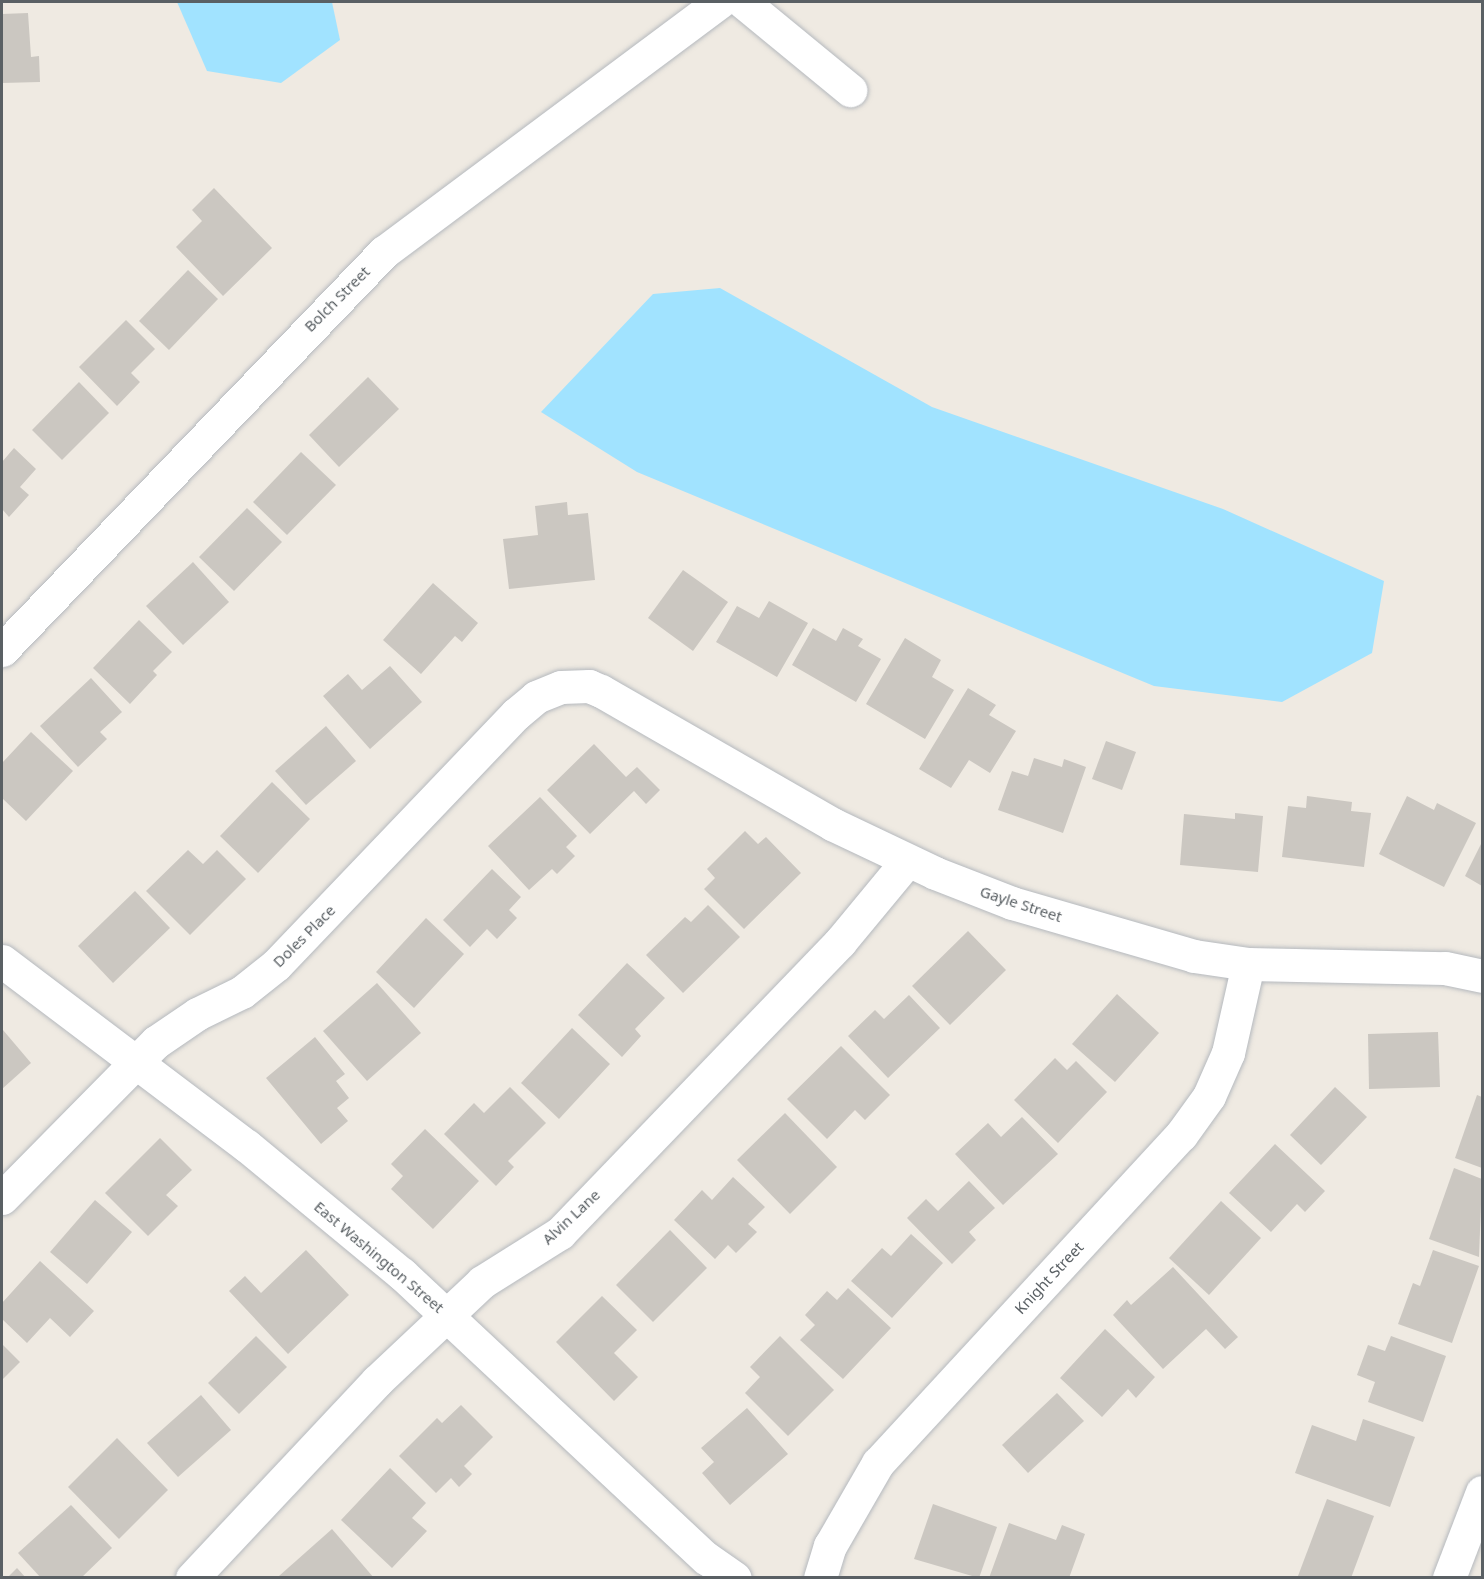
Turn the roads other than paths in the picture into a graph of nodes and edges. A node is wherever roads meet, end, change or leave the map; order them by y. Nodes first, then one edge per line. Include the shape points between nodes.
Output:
1 (720, 2) edge
2 (743, 2) edge
3 (850, 90) dead end
4 (2, 650) edge
5 (601, 691) joint
6 (907, 861) junction
7 (2, 961) edge
8 (1248, 964) junction
9 (1482, 976) edge
10 (135, 1062) junction
11 (2, 1198) edge
12 (447, 1315) junction
13 (1482, 1492) edge
14 (192, 1578) edge
15 (735, 1578) edge
16 (820, 1578) edge
17 (1449, 1578) edge

1 - 4 street, Bolch Street via 384,252
2 - 3 street
5 - 6 street, Gayle Street via 832,824
5 - 10 street, Doles Place via 561,687 536,697 276,965 242,992 197,1014
6 - 8 street, Gayle Street via 1011,903 1194,956
6 - 12 street, Alvin Lane via 840,942 560,1233 482,1282
7 - 10 street, East Washington Street
8 - 9 street, Gayle Street via 1445,968
8 - 16 street, Knight Street via 1228,1053 1209,1096 1181,1135 878,1463 831,1546
10 - 11 street, Doles Place
10 - 12 street, East Washington Street via 247,1146
12 - 14 street, Alvin Lane via 376,1381
12 - 15 street, East Washington Street via 706,1558
13 - 17 street

